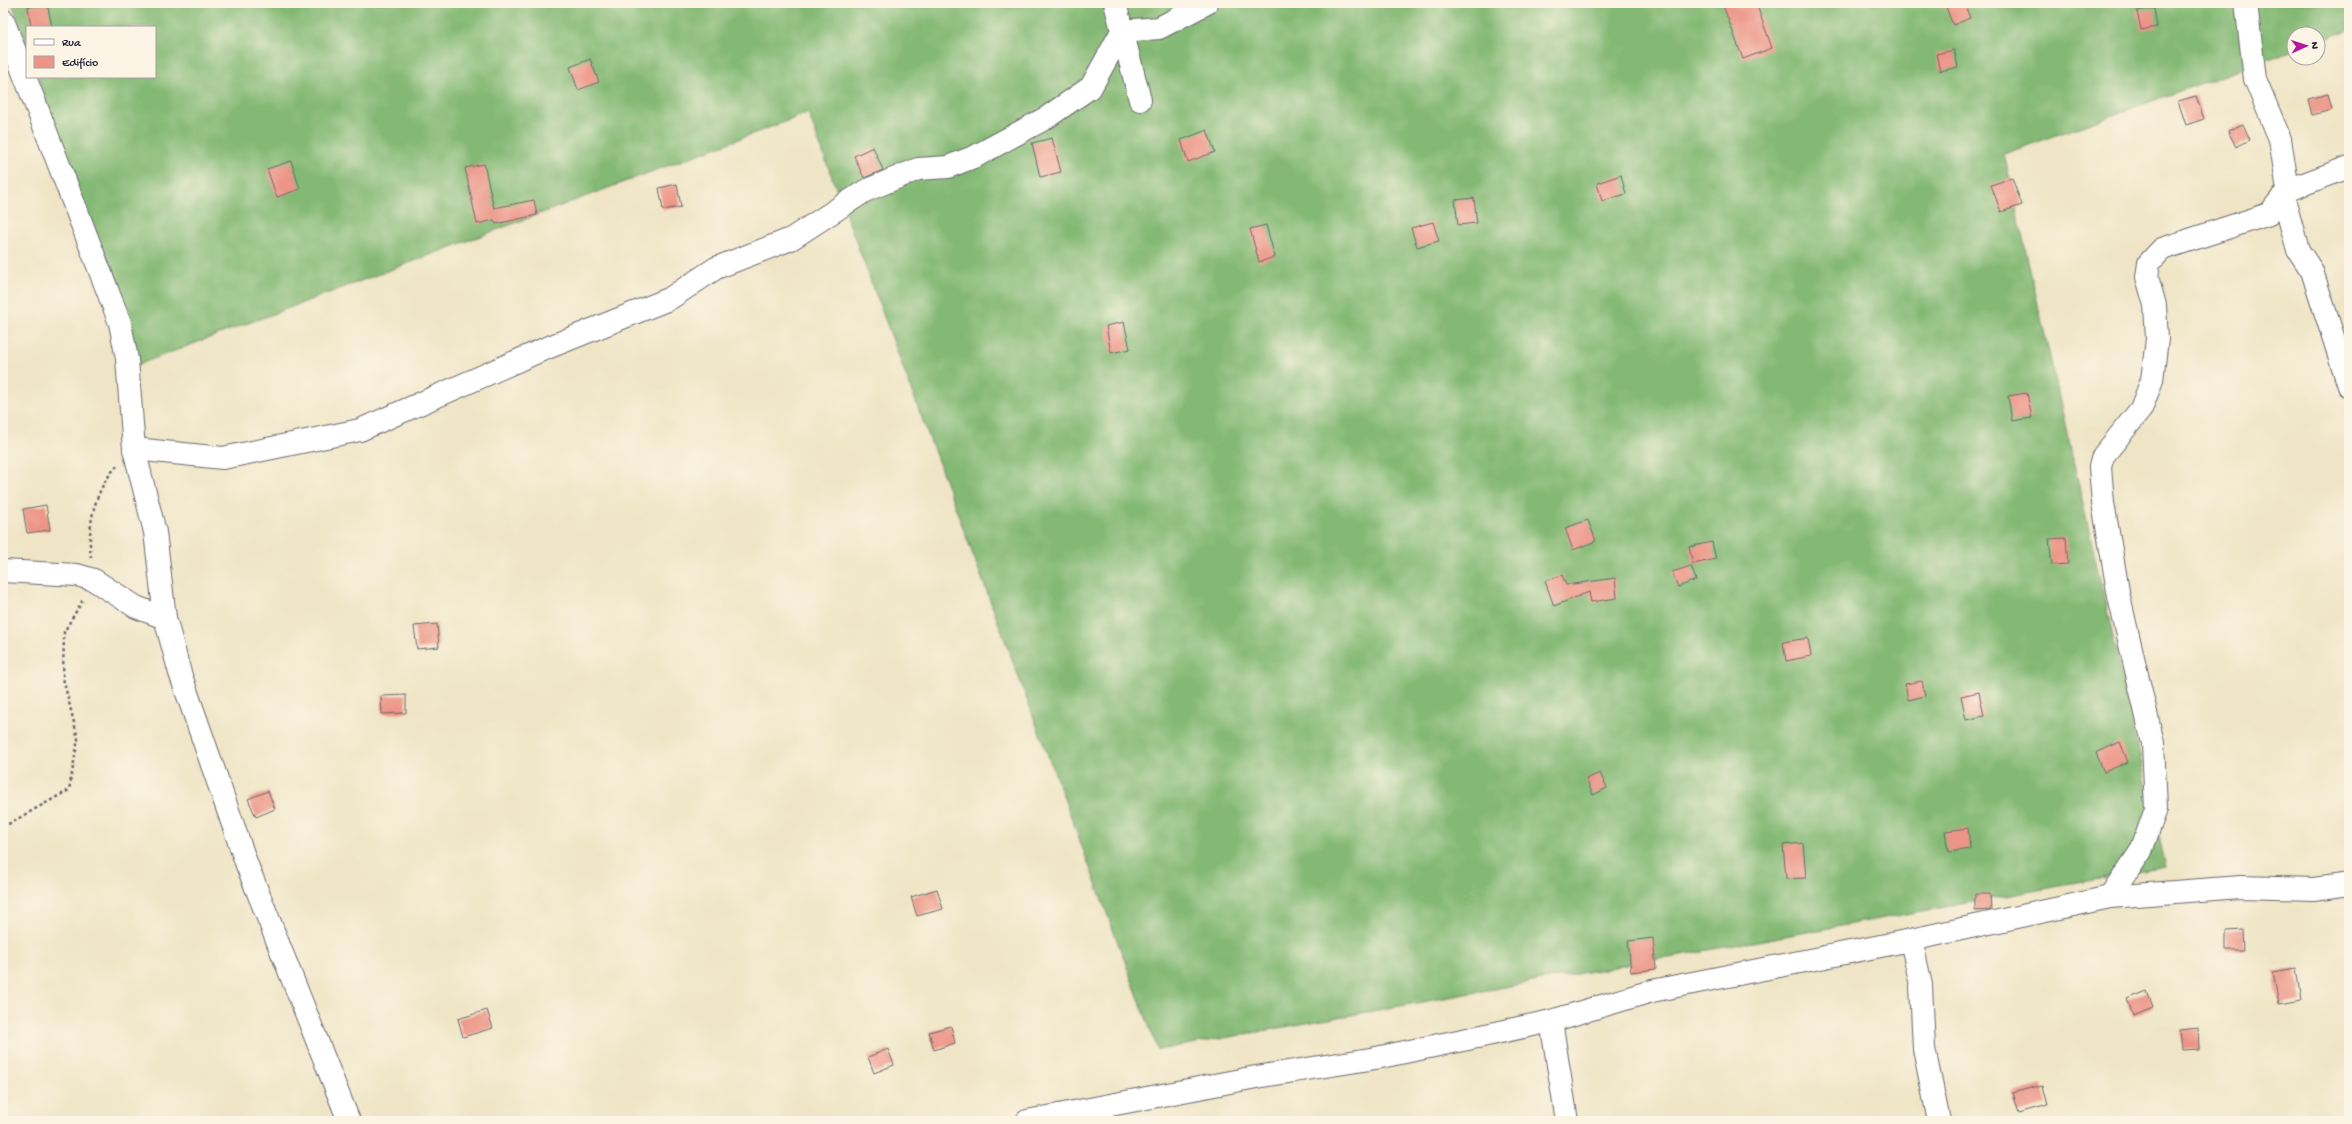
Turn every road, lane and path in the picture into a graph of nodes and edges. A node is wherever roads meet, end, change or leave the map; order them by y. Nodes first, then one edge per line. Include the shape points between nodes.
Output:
1 (1115, 3) edge
2 (1207, 3) edge
3 (2246, 3) edge
4 (3, 20) edge
5 (1122, 31) junction
6 (1140, 100) dead end
7 (2349, 167) edge
8 (2285, 193) junction
9 (2349, 386) edge
10 (134, 449) junction
11 (3, 571) edge
12 (94, 580) junction
13 (165, 618) junction
14 (3, 827) edge
15 (2349, 884) edge
16 (2110, 897) junction
17 (1911, 940) junction
18 (1551, 1021) junction
19 (349, 1121) edge
20 (1027, 1121) edge
21 (1567, 1121) edge
22 (1939, 1121) edge

1 - 5 street
2 - 5 street via 1159,28
3 - 8 street via 2255,79 2280,139
4 - 10 street via 120,323 127,359
5 - 6 street
5 - 10 street via 1091,87 1046,118 976,156 948,167 918,169 865,191 791,239 716,268 669,299 542,350 360,430 223,458
7 - 8 street
8 - 9 street via 2298,250 2312,271
8 - 16 street via 2269,214 2162,249 2149,263 2147,277 2155,305 2157,339 2152,380 2140,409 2103,456 2100,467 2103,503 2119,597 2153,743 2156,809 2141,851
10 - 12 path via 108,475 91,512
10 - 13 street via 155,532
11 - 12 street via 77,575
12 - 13 street via 136,607
12 - 14 path via 64,632 63,678 78,739 68,790
13 - 19 street via 180,674 247,865
15 - 16 street via 2314,889 2240,887
16 - 17 street
17 - 18 street via 1652,992
17 - 22 street via 1921,985 1924,1049
18 - 20 street via 1376,1058
18 - 21 street

